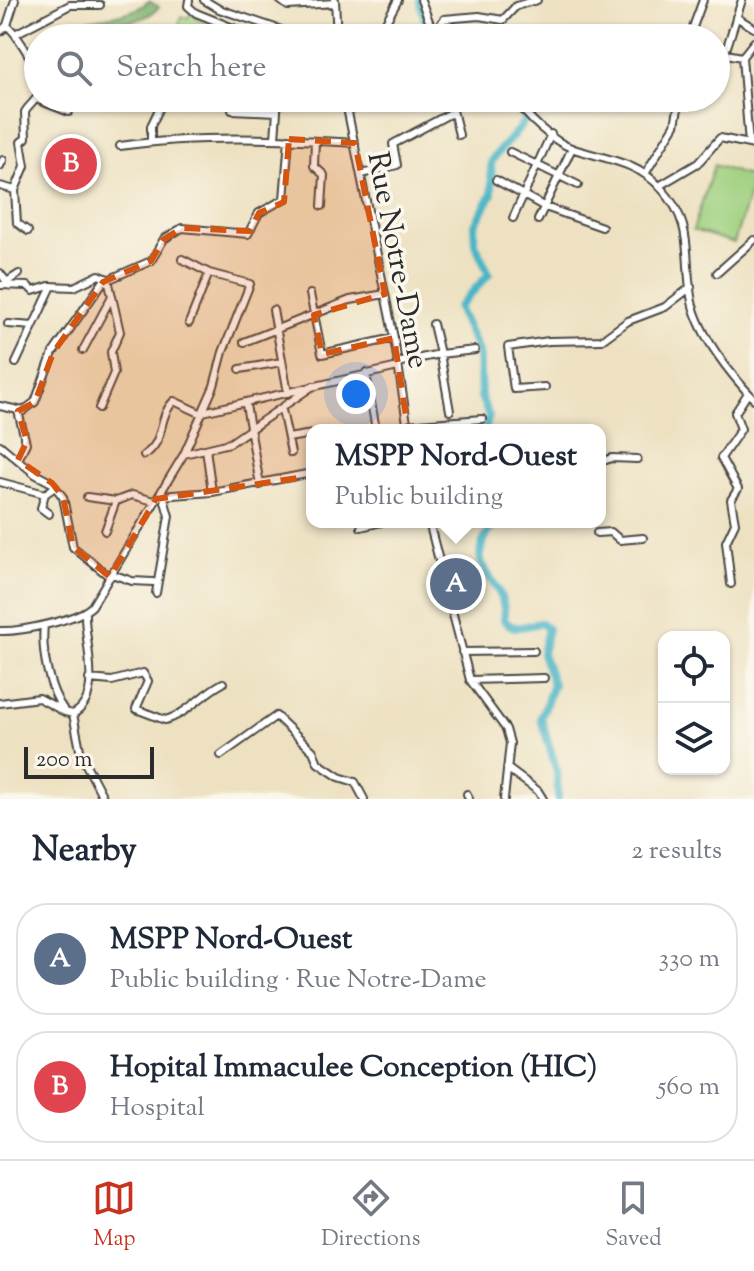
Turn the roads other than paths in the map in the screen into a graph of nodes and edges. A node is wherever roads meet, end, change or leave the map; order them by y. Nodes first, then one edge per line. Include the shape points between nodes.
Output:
1 (15, 0) edge
2 (189, 0) edge
3 (204, 0) edge
4 (280, 0) edge
5 (398, 0) edge
6 (421, 0) edge
7 (537, 0) edge
8 (703, 0) edge
9 (742, 0) edge
10 (335, 1) edge
11 (100, 5) dead end
12 (736, 17) junction
13 (34, 24) edge
14 (223, 24) edge
15 (262, 24) edge
16 (336, 24) edge
17 (385, 24) edge
18 (429, 24) edge
19 (439, 24) edge
20 (694, 24) edge
21 (7, 25) junction
22 (754, 28) edge
23 (24, 29) edge
24 (0, 32) edge
25 (15, 34) junction
26 (730, 37) edge
27 (754, 42) edge
28 (24, 51) edge
29 (730, 54) edge
30 (742, 57) junction
31 (25, 112) edge
32 (158, 112) edge
33 (277, 112) edge
34 (348, 112) edge
35 (453, 112) joint
36 (525, 112) edge
37 (677, 112) edge
38 (551, 134) junction
39 (459, 135) dead end
40 (275, 138) junction
41 (289, 139) junction
42 (151, 141) junction
43 (315, 141) junction
44 (355, 143) junction
45 (752, 144) edge
46 (120, 146) dead end
47 (572, 148) junction
48 (510, 152) dead end
49 (536, 166) junction
50 (362, 174) junction
51 (645, 174) junction
52 (560, 178) junction
53 (496, 180) dead end
54 (578, 185) dead end
55 (0, 186) edge
56 (659, 186) junction
57 (15, 190) junction
58 (523, 195) junction
59 (322, 206) dead end
60 (545, 207) junction
61 (513, 218) dead end
62 (538, 220) dead end
63 (602, 227) dead end
64 (28, 231) dead end
65 (754, 240) edge
66 (182, 259) dead end
67 (0, 273) edge
68 (209, 273) junction
69 (717, 273) dead end
70 (19, 274) dead end
71 (108, 279) junction
72 (6, 284) edge
73 (52, 286) junction
74 (691, 287) junction
75 (310, 294) dead end
76 (385, 294) junction
77 (112, 296) junction
78 (273, 310) dead end
79 (314, 315) junction
80 (189, 323) dead end
81 (8, 324) dead end
82 (433, 324) dead end
83 (33, 326) junction
84 (276, 330) junction
85 (394, 338) junction
86 (244, 342) dead end
87 (83, 350) dead end
88 (475, 350) dead end
89 (440, 354) junction
90 (282, 362) junction
91 (16, 363) dead end
92 (398, 365) junction
93 (240, 369) dead end
94 (366, 373) junction
95 (313, 386) junction
96 (545, 387) dead end
97 (288, 393) junction
98 (751, 396) edge
99 (246, 405) junction
100 (0, 406) edge
101 (99, 408) dead end
102 (282, 410) junction
103 (18, 411) junction
104 (450, 411) dead end
105 (202, 413) junction
106 (482, 419) dead end
107 (375, 424) edge
108 (408, 424) edge
109 (436, 424) edge
110 (250, 431) junction
111 (306, 435) edge
112 (288, 438) junction
113 (0, 445) edge
114 (206, 449) junction
115 (291, 453) dead end
116 (184, 454) junction
117 (144, 455) dead end
118 (637, 459) dead end
119 (18, 460) junction
120 (606, 460) edge
121 (306, 474) edge
122 (0, 482) edge
123 (260, 485) junction
124 (55, 487) junction
125 (212, 492) junction
126 (45, 494) junction
127 (87, 497) dead end
128 (159, 498) junction
129 (116, 501) junction
130 (49, 514) dead end
131 (431, 528) edge
132 (105, 531) dead end
133 (597, 533) dead end
134 (643, 538) dead end
135 (111, 576) junction
136 (153, 582) dead end
137 (731, 584) dead end
138 (156, 593) dead end
139 (85, 613) junction
140 (44, 625) junction
141 (0, 631) edge
142 (534, 651) dead end
143 (462, 652) junction
144 (544, 678) dead end
145 (89, 679) junction
146 (471, 682) junction
147 (223, 683) dead end
148 (0, 703) edge
149 (69, 713) junction
150 (221, 755) dead end
151 (507, 768) junction
152 (104, 799) edge
153 (364, 799) edge
154 (504, 799) edge
155 (543, 799) edge

1 - 21 street
2 - 14 street via 196,13
3 - 15 street
4 - 10 street via 288,6
5 - 17 street
6 - 18 street
7 - 19 street via 516,6 503,20 449,17
8 - 20 street
9 - 12 street
10 - 16 street
11 - 13 street via 70,5
12 - 22 street
12 - 26 street
21 - 24 street
21 - 25 street
23 - 25 street
25 - 28 street
27 - 30 street
29 - 30 street
30 - 45 street
31 - 57 street via 25,166
32 - 42 street
33 - 40 street
34 - 44 street, Rue Notre-Dame
35 - 39 street
35 - 50 street via 393,144 397,165
36 - 38 street
37 - 51 street
38 - 47 street
38 - 49 street
40 - 41 street
40 - 42 street
41 - 43 street
41 - 71 street via 284,199 259,213 248,234 182,228 164,239 151,261
42 - 46 street
43 - 44 street
43 - 59 street via 314,166 324,175
44 - 50 street, Rue Notre-Dame
45 - 56 street via 720,138 698,163
47 - 51 street
47 - 52 street
48 - 49 street
49 - 52 street
49 - 58 street
50 - 76 street, Rue Notre-Dame
51 - 56 street
52 - 54 street
52 - 60 street
53 - 58 street
55 - 57 street
56 - 74 street via 683,218
57 - 64 street via 17,223
58 - 60 street
58 - 61 street
60 - 62 street
60 - 63 street
65 - 69 street
66 - 68 street
67 - 72 street
68 - 80 street
68 - 105 street via 250,284
70 - 72 street
71 - 73 street via 99,275 74,287
71 - 77 street
71 - 103 street via 53,353 35,402
72 - 73 street via 33,291
73 - 83 street
74 - 96 street via 602,340 508,347 514,389
74 - 98 street via 699,321
75 - 79 street
76 - 79 street via 350,300
76 - 85 street, Rue Notre-Dame
77 - 87 street
77 - 101 street via 120,332 111,352 114,373
78 - 84 street
79 - 84 street
79 - 85 street via 322,354
81 - 83 street
82 - 89 street
83 - 91 street
84 - 86 street
84 - 90 street
85 - 92 street, Rue Notre-Dame
88 - 89 street
89 - 92 street
89 - 104 street
90 - 93 street
90 - 97 street
92 - 94 street
92 - 108 street, Rue Notre-Dame
94 - 95 street
94 - 107 street
95 - 97 street
95 - 102 street
97 - 99 street
98 - 137 street via 735,413 741,429 721,458 738,489 731,500 735,523 726,542
99 - 105 street
99 - 110 street
100 - 103 street
102 - 110 street
102 - 112 street
103 - 119 street via 26,443
105 - 116 street
105 - 117 street via 174,401 158,443
106 - 109 street
110 - 114 street
110 - 123 street
111 - 112 street
112 - 115 street
113 - 119 street
114 - 116 street
114 - 125 street
116 - 128 street
118 - 120 street
119 - 124 street
121 - 123 street
122 - 126 street
123 - 125 street
124 - 126 street
124 - 135 street via 63,497 73,547
125 - 128 street
126 - 130 street via 41,508
127 - 129 street
128 - 129 street via 132,495
128 - 135 street
128 - 138 street via 169,516
129 - 132 street
131 - 143 street
133 - 134 street via 611,532 620,540
135 - 136 street
135 - 139 street
139 - 140 street
139 - 145 street
140 - 141 street
140 - 149 street via 42,642 55,699
142 - 143 street
143 - 146 street
144 - 146 street
145 - 147 street via 112,681 143,673 148,681 136,709 165,720
145 - 149 street via 86,707
146 - 151 street via 506,729
148 - 149 street via 39,698
149 - 152 street via 85,767
150 - 153 street via 276,716 313,751 318,763 355,782
151 - 154 street
151 - 155 street

